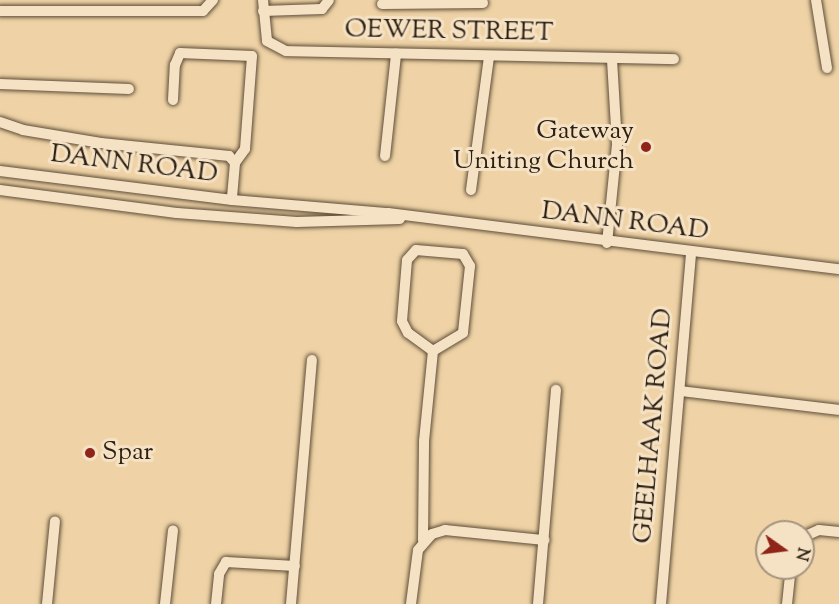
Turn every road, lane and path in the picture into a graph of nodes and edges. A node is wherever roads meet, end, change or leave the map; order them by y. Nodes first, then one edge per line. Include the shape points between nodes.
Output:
1 (213, 0) edge
2 (329, 0) edge
3 (816, 0) edge
4 (433, 3) edge
5 (483, 3) dead end
6 (382, 4) dead end
7 (32, 5) edge
8 (263, 5) edge
9 (0, 11) edge
10 (396, 54) junction
11 (489, 56) junction
12 (612, 59) junction
13 (674, 59) dead end
14 (827, 68) dead end
15 (0, 84) edge
16 (129, 89) dead end
17 (173, 100) dead end
18 (0, 122) edge
19 (385, 156) dead end
20 (235, 163) junction
21 (0, 171) edge
22 (0, 190) edge
23 (471, 190) dead end
24 (232, 200) junction
25 (406, 218) junction
26 (607, 243) junction
27 (691, 252) junction
28 (839, 269) edge
29 (433, 351) junction
30 (312, 360) dead end
31 (556, 390) dead end
32 (680, 391) junction
33 (839, 410) edge
34 (56, 521) dead end
35 (172, 530) dead end
36 (815, 532) edge
37 (839, 532) edge
38 (423, 540) junction
39 (544, 540) junction
40 (295, 566) junction
41 (790, 580) edge
42 (47, 604) edge
43 (165, 604) edge
44 (216, 604) edge
45 (291, 604) edge
46 (411, 604) edge
47 (538, 604) edge
48 (661, 604) edge
49 (787, 604) edge

1 - 7 street via 203,11
2 - 8 street via 322,9
3 - 14 street
4 - 5 street
4 - 6 street
7 - 9 street
8 - 10 street, OEWER STREET via 264,31 275,48
10 - 11 street, OEWER STREET
10 - 19 street
11 - 12 street, OEWER STREET
11 - 23 street
12 - 13 street, OEWER STREET
12 - 26 street via 617,144
15 - 16 street
17 - 20 street via 175,65 180,53 252,56 245,149
18 - 20 street via 23,130 101,143 229,156
20 - 24 street
21 - 24 street, DANN ROAD
22 - 25 street, DANN ROAD via 177,213 297,222
24 - 25 street, DANN ROAD via 388,213
25 - 26 street, DANN ROAD
26 - 27 street, DANN ROAD
27 - 28 street, DANN ROAD
27 - 32 street, GEELHAAK ROAD
29 - 29 street via 408,333 402,321 407,260 416,250 463,254 470,266 463,333
29 - 38 street via 424,441
30 - 40 street
31 - 39 street
32 - 33 street
32 - 48 street, GEELHAAK ROAD
34 - 42 street
35 - 43 street
36 - 37 street
38 - 39 street via 445,531
38 - 46 street via 416,556
39 - 47 street
40 - 44 street via 226,562 219,574
40 - 45 street
41 - 49 street

